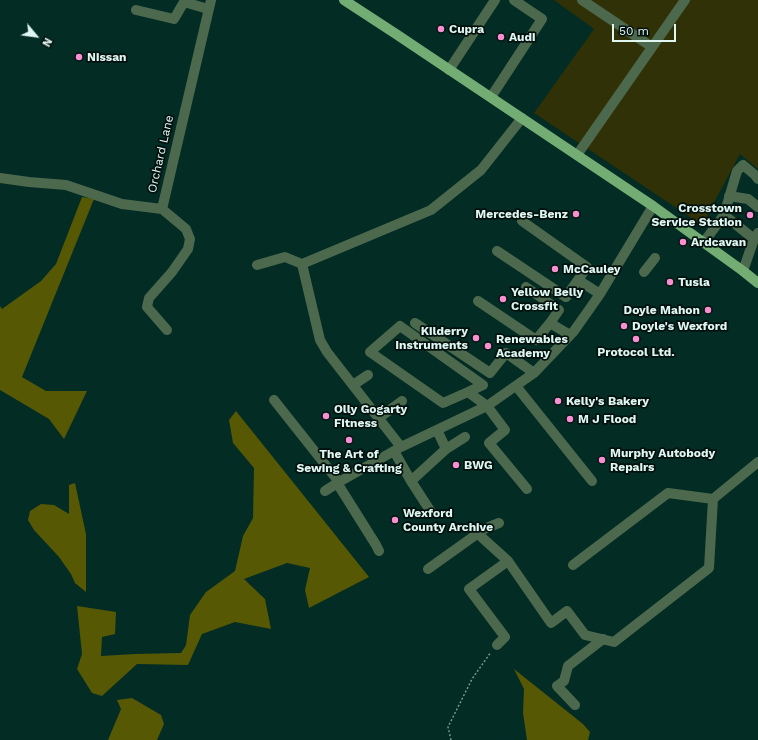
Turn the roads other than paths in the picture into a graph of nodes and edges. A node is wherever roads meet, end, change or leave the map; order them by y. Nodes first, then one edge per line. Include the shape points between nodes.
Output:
1 (344, 0) edge
2 (495, 0) edge
3 (514, 0) edge
4 (582, 0) edge
5 (685, 0) edge
6 (210, 5) edge
7 (136, 10) dead end
8 (652, 47) junction
9 (449, 70) junction
10 (491, 97) junction
11 (522, 118) junction
12 (578, 155) junction
13 (0, 178) edge
14 (758, 179) edge
15 (729, 196) junction
16 (653, 206) junction
17 (758, 207) edge
18 (162, 209) junction
19 (724, 215) junction
20 (522, 222) dead end
21 (756, 236) edge
22 (704, 242) junction
23 (497, 251) dead end
24 (655, 258) dead end
25 (302, 264) junction
26 (256, 265) dead end
27 (744, 271) junction
28 (644, 272) dead end
29 (578, 280) junction
30 (758, 283) edge
31 (526, 287) dead end
32 (600, 294) junction
33 (478, 301) dead end
34 (415, 323) dead end
35 (550, 323) junction
36 (167, 330) dead end
37 (570, 335) junction
38 (534, 373) junction
39 (368, 375) dead end
40 (353, 385) junction
41 (516, 386) junction
42 (468, 392) junction
43 (274, 400) dead end
44 (402, 401) dead end
45 (487, 406) junction
46 (379, 418) junction
47 (437, 430) junction
48 (465, 437) dead end
49 (398, 449) junction
50 (446, 449) junction
51 (758, 462) edge
52 (410, 481) junction
53 (592, 481) dead end
54 (339, 482) junction
55 (526, 489) dead end
56 (325, 491) dead end
57 (712, 499) junction
58 (431, 512) dead end
59 (499, 523) dead end
60 (477, 534) junction
61 (379, 551) dead end
62 (508, 561) junction
63 (573, 565) dead end
64 (428, 569) dead end
65 (603, 639) junction
66 (497, 645) road end
67 (574, 705) dead end

1 - 9 main road
2 - 9 street
3 - 10 street via 542,19
4 - 8 street
5 - 8 street
6 - 7 street via 184,2 174,19
6 - 18 street, Orchard Lane
8 - 12 street
9 - 10 main road
10 - 11 main road
11 - 12 main road
11 - 25 street via 480,170 431,210
12 - 16 main road
13 - 18 street via 66,185 122,204
14 - 15 street via 743,164 737,171
15 - 17 street via 748,199
15 - 19 street
16 - 22 main road
16 - 32 street
18 - 36 street, Orchard Lane via 186,229 190,239 188,249 149,298 147,307
19 - 21 street
19 - 22 street
20 - 29 street via 587,266
21 - 27 street
22 - 27 main road
23 - 29 street via 566,297
24 - 28 street
25 - 26 street via 286,257
25 - 40 street via 320,340
27 - 30 main road
29 - 32 street
31 - 35 street via 559,310
32 - 37 street
33 - 35 street via 536,340
34 - 38 street via 490,373 506,353
35 - 37 street
37 - 38 street
38 - 41 street
39 - 40 street
40 - 46 street
41 - 45 street
41 - 53 street
42 - 42 street via 483,385 400,326 370,352 442,403
42 - 45 street
43 - 54 street
44 - 46 street
45 - 47 street
45 - 55 street via 505,430 488,443
46 - 49 street
47 - 49 street
47 - 50 street
48 - 50 street
49 - 52 street
49 - 54 street
50 - 52 street
51 - 57 street
52 - 58 street
54 - 56 street
54 - 61 street via 339,486 369,530
57 - 63 street via 668,493
57 - 65 street via 709,568 614,642
59 - 60 street via 484,528
60 - 62 street
60 - 64 street
62 - 65 street via 551,623 567,611 585,635
62 - 66 street via 469,589 505,637
65 - 67 street via 568,666 564,681 557,686

